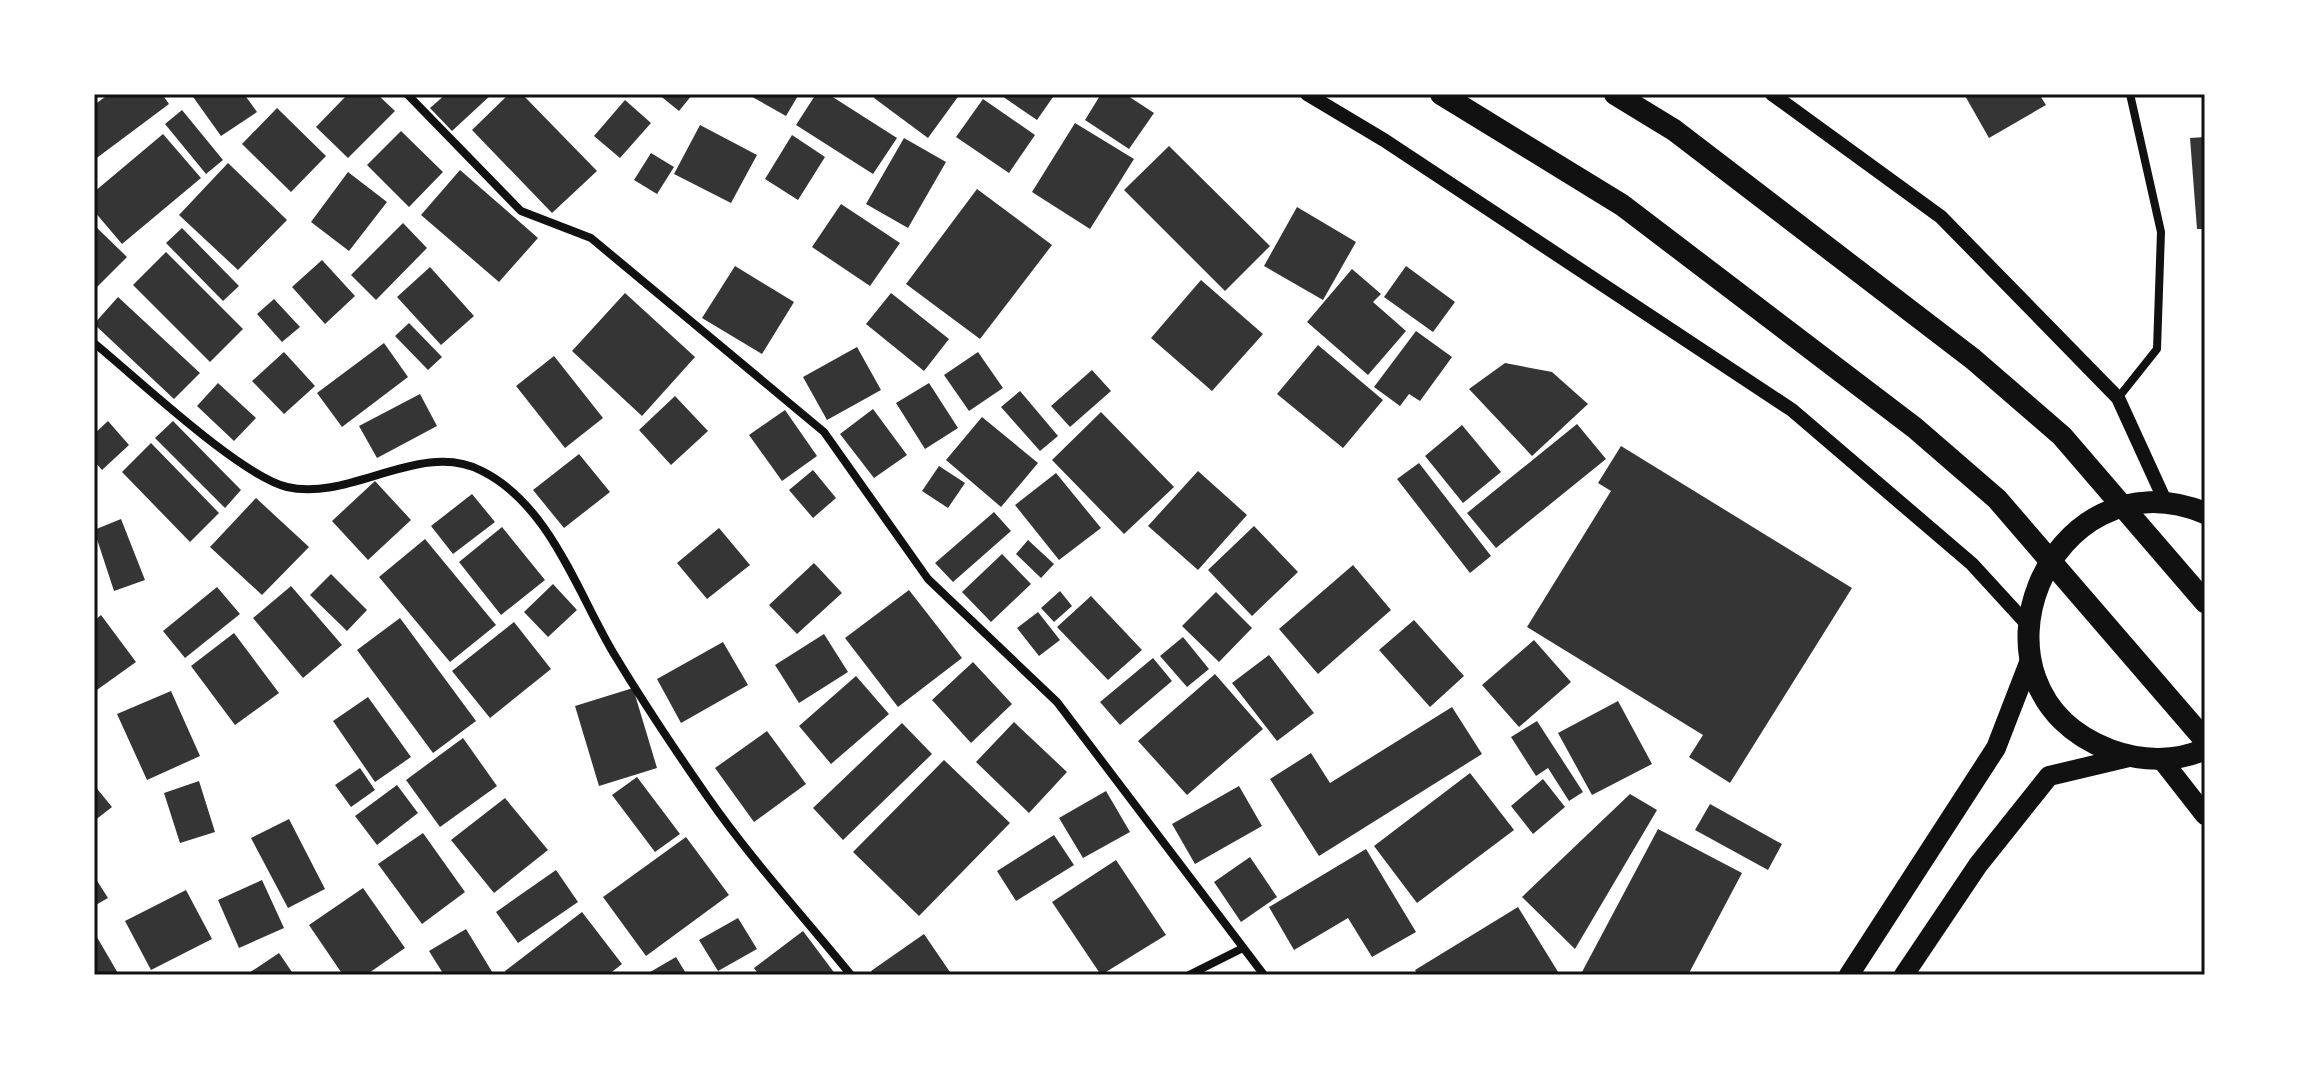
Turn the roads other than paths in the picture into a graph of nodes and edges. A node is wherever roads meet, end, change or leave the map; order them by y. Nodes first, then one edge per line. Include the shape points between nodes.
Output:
1 (407, 94) edge
2 (1307, 94) edge
3 (1441, 94) edge
4 (1615, 94) edge
5 (1772, 94) edge
6 (2130, 94) edge
7 (94, 343) edge
8 (2118, 398) junction
9 (2166, 503) junction
10 (2204, 512) edge
11 (2205, 602) edge
12 (2027, 624) junction
13 (2030, 660) junction
14 (2205, 740) edge
15 (2205, 749) edge
16 (2129, 757) junction
17 (2162, 760) junction
18 (2205, 815) edge
19 (1243, 948) junction
20 (851, 975) edge
21 (1189, 975) edge
22 (1264, 975) edge
23 (1849, 975) edge
24 (1904, 975) edge

1 - 19 street via 521,211 591,238 824,432 928,579 1057,702
2 - 12 street via 1792,410 1972,564
3 - 14 highway via 1622,205 1915,428 1997,499
4 - 11 highway via 1674,130 1984,368 2062,436
5 - 8 street via 1941,217
6 - 8 street via 2161,232 2157,349
7 - 20 street via 247,469 286,487 312,489 437,462 479,469 509,487 535,513 615,656 709,799
8 - 9 street
9 - 10 highway
9 - 12 highway via 2124,507 2086,524 2055,552 2034,589
12 - 13 highway
13 - 16 highway via 2043,694 2065,723 2094,744
13 - 23 main road via 1996,748
15 - 17 highway
16 - 17 highway
16 - 24 main road via 2049,776 1978,865
17 - 18 main road
19 - 21 street
19 - 22 street

